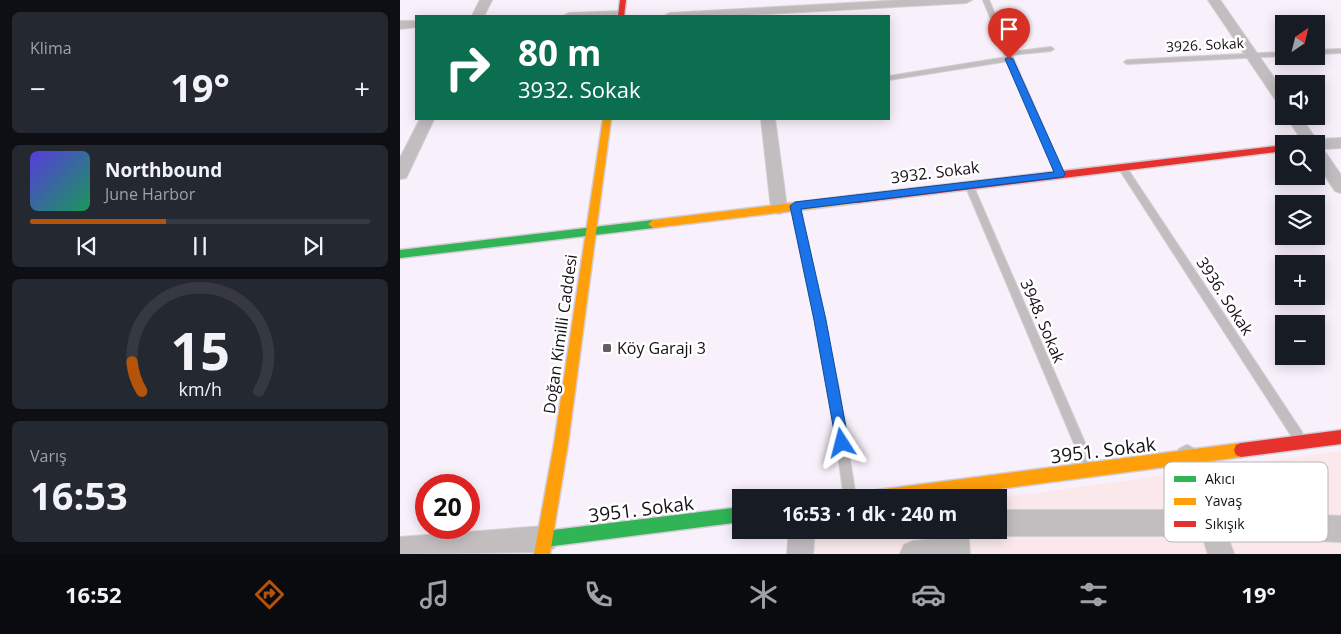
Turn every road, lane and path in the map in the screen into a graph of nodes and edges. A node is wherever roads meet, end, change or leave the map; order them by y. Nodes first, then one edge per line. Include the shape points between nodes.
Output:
1 (486, 0) edge
2 (623, 0) edge
3 (966, 0) edge
4 (986, 0) edge
5 (1214, 0) edge
6 (878, 2) edge
7 (754, 9) edge
8 (478, 15) edge
9 (621, 15) edge
10 (682, 15) edge
11 (415, 24) edge
12 (400, 25) edge
13 (1052, 49) dead end
14 (1341, 51) edge
15 (1325, 52) edge
16 (1275, 54) edge
17 (1252, 55) junction
18 (1008, 57) junction
19 (1127, 62) dead end
20 (890, 78) edge
21 (1275, 89) edge
22 (427, 120) edge
23 (606, 120) edge
24 (768, 120) edge
25 (1341, 143) edge
26 (1325, 144) edge
27 (1275, 149) edge
28 (1325, 163) edge
29 (1122, 167) junction
30 (400, 174) edge
31 (1060, 174) junction
32 (968, 185) junction
33 (1341, 186) edge
34 (787, 207) junction
35 (591, 230) junction
36 (400, 254) edge
37 (1302, 442) junction
38 (1338, 443) edge
39 (1187, 457) junction
40 (1189, 462) edge
41 (1091, 469) junction
42 (849, 489) edge
43 (970, 489) edge
44 (732, 515) edge
45 (1164, 522) edge
46 (1007, 523) edge
47 (1328, 528) edge
48 (1341, 529) edge
49 (801, 539) edge
50 (1217, 542) edge
51 (956, 544) edge
52 (544, 546) edge
53 (400, 550) edge
54 (800, 554) edge
55 (913, 554) edge
56 (1221, 554) edge

1 - 8 street
2 - 9 street
3 - 6 street
4 - 18 lane
5 - 17 street
6 - 7 street
7 - 10 street
11 - 12 street
13 - 18 lane
14 - 15 lane
16 - 17 lane, 3926. Sokak
17 - 19 lane, 3926. Sokak
17 - 21 street
18 - 20 lane
18 - 31 lane
22 - 30 street
23 - 35 street, Doğan Kimilli Caddesi
24 - 34 street
25 - 26 street
27 - 29 street, 3932. Sokak
28 - 33 street
29 - 31 street, 3932. Sokak
29 - 37 lane, 3936. Sokak
31 - 32 street, 3932. Sokak
32 - 34 street, 3932. Sokak
32 - 41 lane, 3948. Sokak
34 - 35 street, 3932. Sokak
34 - 42 lane via 834,389
35 - 36 street, 3932. Sokak
35 - 52 street, Doğan Kimilli Caddesi
37 - 38 street, 3951. Sokak
37 - 39 street, 3951. Sokak
39 - 40 street
39 - 41 street, 3951. Sokak
41 - 43 street, 3951. Sokak
44 - 52 street, 3951. Sokak
45 - 46 street
47 - 48 street
49 - 54 street
50 - 56 street
51 - 55 street
52 - 53 street

